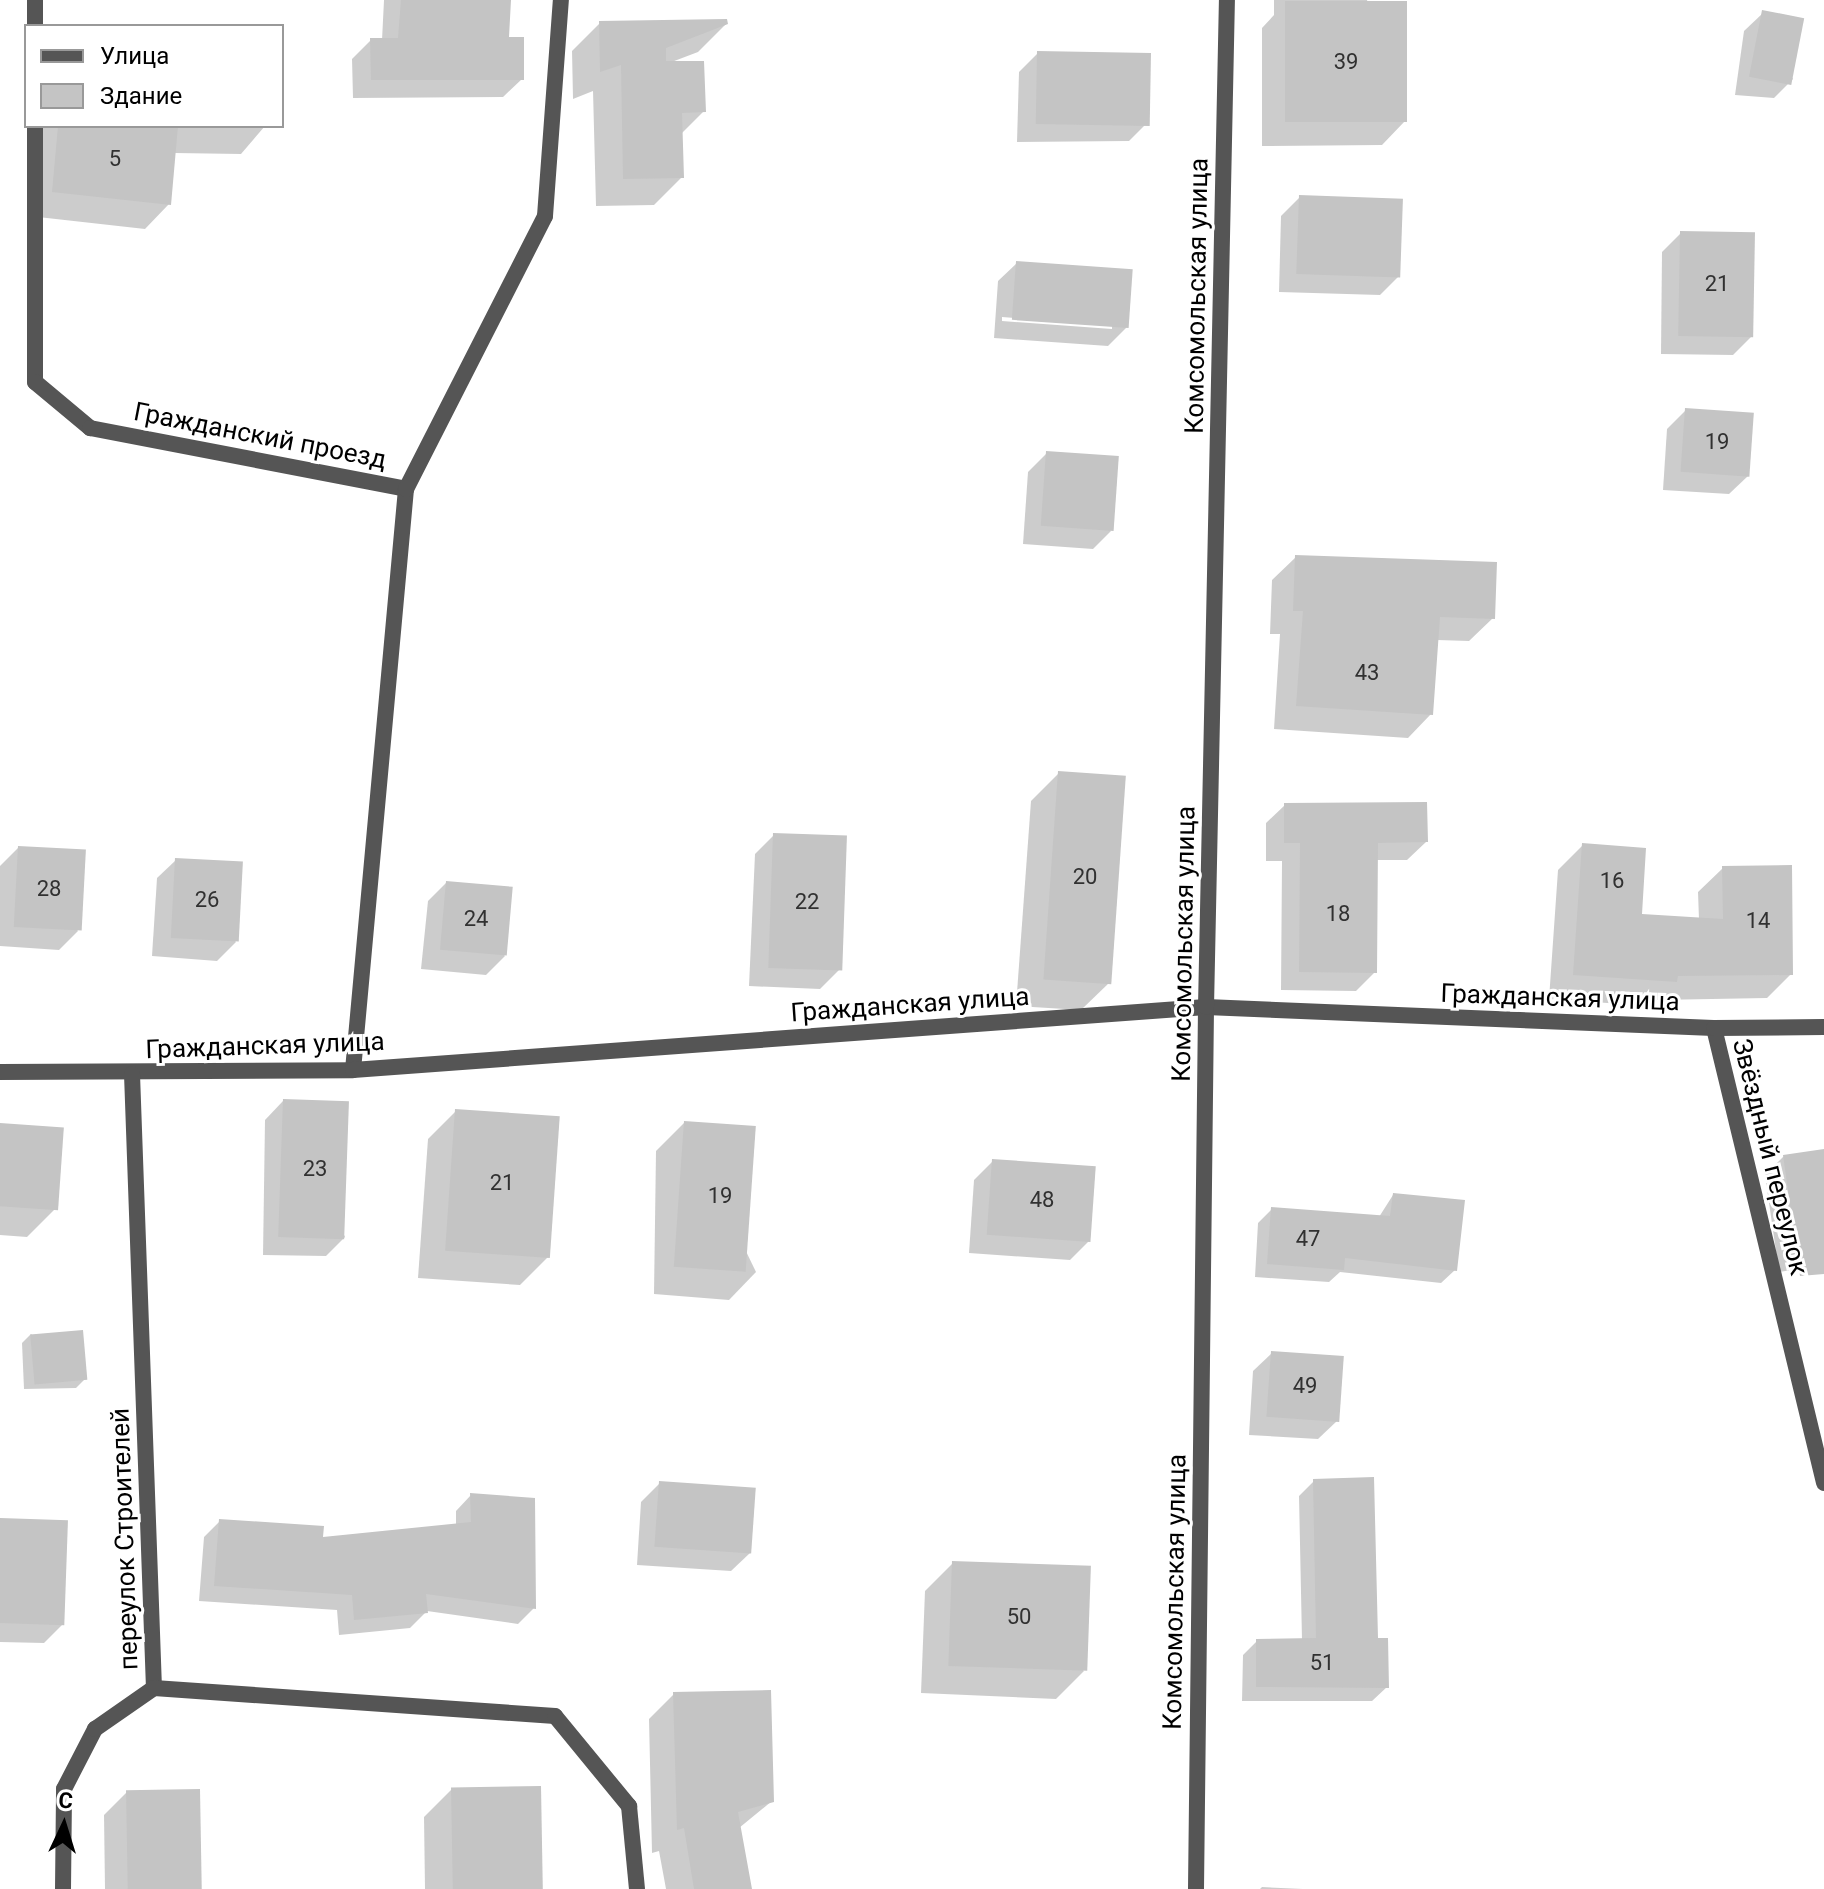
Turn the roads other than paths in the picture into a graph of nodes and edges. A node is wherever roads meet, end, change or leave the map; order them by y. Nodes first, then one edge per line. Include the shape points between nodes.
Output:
1 (35, 0) edge
2 (561, 0) edge
3 (1227, 0) edge
4 (35, 24) edge
5 (35, 128) edge
6 (406, 489) junction
7 (1206, 1007) junction
8 (1824, 1027) edge
9 (1714, 1028) junction
10 (353, 1070) junction
11 (0, 1072) edge
12 (132, 1074) junction
13 (1824, 1483) edge
14 (154, 1688) junction
15 (63, 1889) edge
16 (637, 1889) edge
17 (1196, 1889) edge

1 - 4 street
2 - 6 street via 545,216
3 - 7 street, Комсомольская улица
5 - 6 street, Гражданский проезд via 35,382 90,428
6 - 10 street, Гражданский проезд
7 - 9 street, Гражданская улица
7 - 10 street, Гражданская улица
7 - 17 street, Комсомольская улица
8 - 9 street, Гражданская улица
9 - 13 street, Звёздный переулок
10 - 12 street, Гражданская улица
11 - 12 street, Гражданская улица
12 - 14 street, переулок Строителей
14 - 15 street via 95,1729 64,1789
14 - 16 street, переулок Строителей via 555,1716 629,1806

